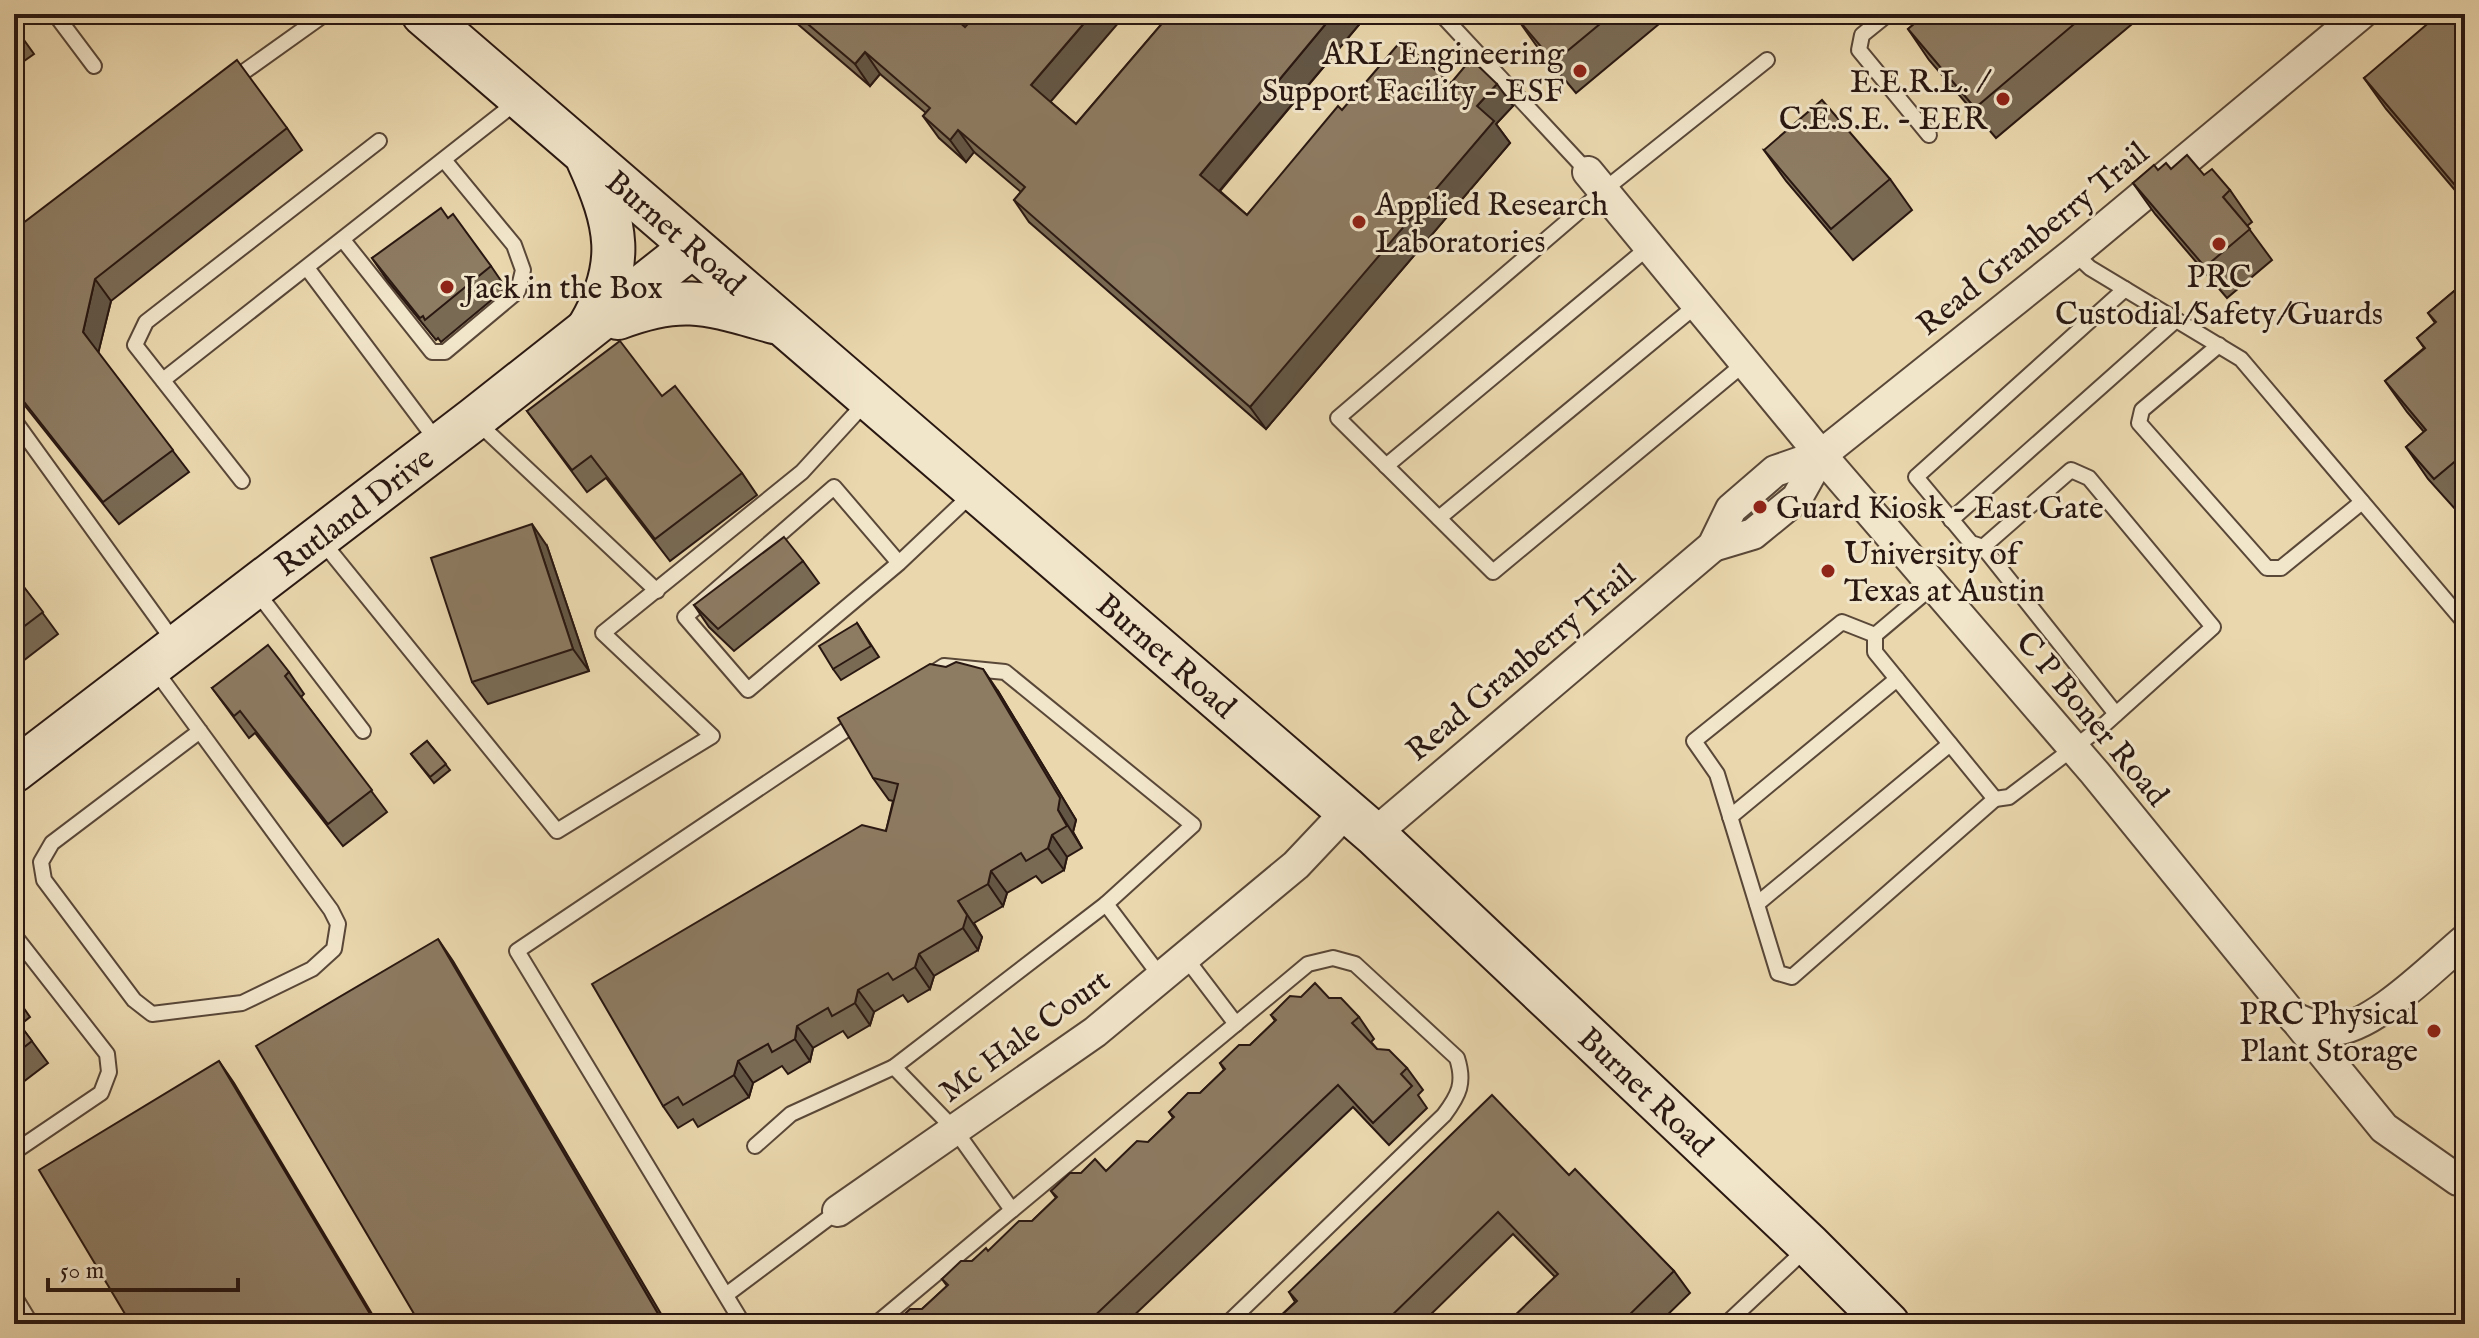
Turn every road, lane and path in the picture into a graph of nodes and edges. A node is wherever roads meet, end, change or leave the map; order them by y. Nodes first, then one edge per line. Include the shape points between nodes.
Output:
1 (55, 14) edge
2 (325, 14) edge
3 (423, 14) edge
4 (1441, 14) edge
5 (1888, 14) edge
6 (2361, 14) edge
7 (1767, 60) dead end
8 (94, 66) dead end
9 (213, 94) edge
10 (520, 100) junction
11 (1929, 135) dead end
12 (379, 141) dead end
13 (586, 155) junction
14 (444, 160) junction
15 (1596, 181) junction
16 (343, 240) junction
17 (1650, 246) junction
18 (692, 247) junction
19 (2074, 253) junction
20 (307, 268) junction
21 (2125, 289) junction
22 (1698, 304) junction
23 (2176, 320) junction
24 (783, 324) junction
25 (587, 331) junction
26 (2219, 345) junction
27 (1745, 363) junction
28 (163, 380) junction
29 (869, 399) junction
30 (474, 419) junction
31 (14, 420) edge
32 (440, 445) junction
33 (1821, 455) junction
34 (1386, 466) junction
35 (242, 481) dead end
36 (975, 491) junction
37 (2362, 502) junction
38 (1439, 518) junction
39 (1951, 520) junction
40 (319, 537) junction
41 (1983, 547) junction
42 (899, 563) junction
43 (1933, 586) junction
44 (253, 587) junction
45 (657, 591) junction
46 (2465, 623) edge
47 (1875, 635) junction
48 (165, 656) junction
49 (1897, 679) junction
50 (918, 683) edge
51 (878, 709) edge
52 (2116, 714) junction
53 (200, 731) junction
54 (363, 731) dead end
55 (1950, 744) junction
56 (2072, 748) junction
57 (14, 771) edge
58 (1995, 799) junction
59 (1730, 817) junction
60 (1360, 822) junction
61 (1106, 904) junction
62 (1757, 904) junction
63 (14, 935) edge
64 (2465, 940) edge
65 (1185, 957) junction
66 (1161, 977) junction
67 (2294, 1018) junction
68 (1236, 1024) junction
69 (894, 1067) junction
70 (955, 1130) junction
71 (755, 1146) dead end
72 (14, 1152) edge
73 (2465, 1181) edge
74 (1012, 1210) junction
75 (838, 1211) joint
76 (1810, 1246) junction
77 (726, 1295) junction
78 (14, 1296) edge
79 (31, 1324) edge
80 (743, 1324) edge
81 (876, 1324) edge
82 (1227, 1324) edge
83 (1726, 1324) edge
84 (1888, 1324) edge

1 - 8 lane
2 - 9 lane
3 - 10 main road, Burnet Road
4 - 15 lane
5 - 11 lane via 1862,35 1859,50
6 - 19 street, Read Granberry Trail
7 - 15 lane
10 - 13 main road, Burnet Road
10 - 14 lane
12 - 28 lane via 146,322 135,345
13 - 18 main road, Burnet Road
13 - 25 main road via 615,242 609,288
14 - 16 lane
14 - 16 lane via 514,245 523,270 518,291 445,352 432,352
15 - 17 street, C P Boner Road
15 - 34 lane via 1338,418
16 - 20 lane
17 - 22 street, C P Boner Road
17 - 34 lane
18 - 24 main road, Burnet Road
18 - 25 main road, Rutland Drive
19 - 21 lane
19 - 33 street, Read Granberry Trail
20 - 28 lane
20 - 32 lane
21 - 23 lane
21 - 39 lane via 1920,471 1916,477
22 - 27 street, C P Boner Road
22 - 38 lane
23 - 26 lane
23 - 39 lane
24 - 25 main road via 672,302
24 - 29 main road, Burnet Road
25 - 30 main road, Rutland Drive
26 - 37 lane via 2241,359
26 - 37 lane via 2142,410 2139,423 2267,568 2281,568
27 - 33 street, C P Boner Road
27 - 38 lane via 1493,572
28 - 35 lane
29 - 36 main road, Burnet Road
29 - 45 lane via 802,472
30 - 32 main road, Rutland Drive
30 - 45 lane
31 - 48 lane
32 - 40 main road, Rutland Drive
33 - 43 street, C P Boner Road
33 - 60 street, Read Granberry Trail via 1775,471 1731,509 1713,546
34 - 38 lane
36 - 42 lane
36 - 60 main road, Burnet Road
37 - 46 lane
39 - 41 lane via 1971,543
40 - 44 main road, Rutland Drive
40 - 45 lane via 557,831 712,736 603,633
41 - 52 lane
41 - 52 lane via 2071,470 2089,478 2213,627
42 - 42 lane via 748,690 685,617 834,487
43 - 47 lane
43 - 56 street, C P Boner Road
44 - 48 main road, Rutland Drive
44 - 54 lane
47 - 49 lane via 1875,652
47 - 59 lane via 1842,622 1694,741 1717,774
48 - 53 lane
48 - 57 main road, Rutland Drive
49 - 55 lane
49 - 59 lane
50 - 61 lane via 944,666 1005,672 1193,825
51 - 77 lane via 517,951
52 - 56 lane
53 - 53 lane via 52,843 41,862 44,880 134,1000 152,1014 242,1003 312,969 334,949 338,924 331,910
55 - 58 lane
55 - 62 lane
56 - 58 lane via 2009,797
56 - 67 street, C P Boner Road
58 - 62 lane via 1792,977 1778,973
59 - 62 lane
60 - 65 street, Mc Hale Court via 1296,865
60 - 76 main road, Burnet Road
61 - 66 lane
61 - 69 lane
63 - 72 lane via 107,1054 109,1072 101,1093
64 - 67 street via 2382,1010 2352,1026 2329,1031
65 - 66 street, Mc Hale Court
65 - 68 lane
66 - 70 street, Mc Hale Court via 1095,1032
67 - 73 street, C P Boner Road via 2384,1128
68 - 74 lane
68 - 82 lane via 1308,964 1333,958 1355,964 1457,1058 1462,1075 1459,1095 1444,1115
69 - 70 lane
69 - 71 lane via 791,1114
70 - 74 lane
70 - 75 street, Mc Hale Court
74 - 81 lane
75 - 77 lane, Mc Hale Court
76 - 83 lane
76 - 84 main road, Burnet Road
77 - 80 lane
78 - 79 lane

